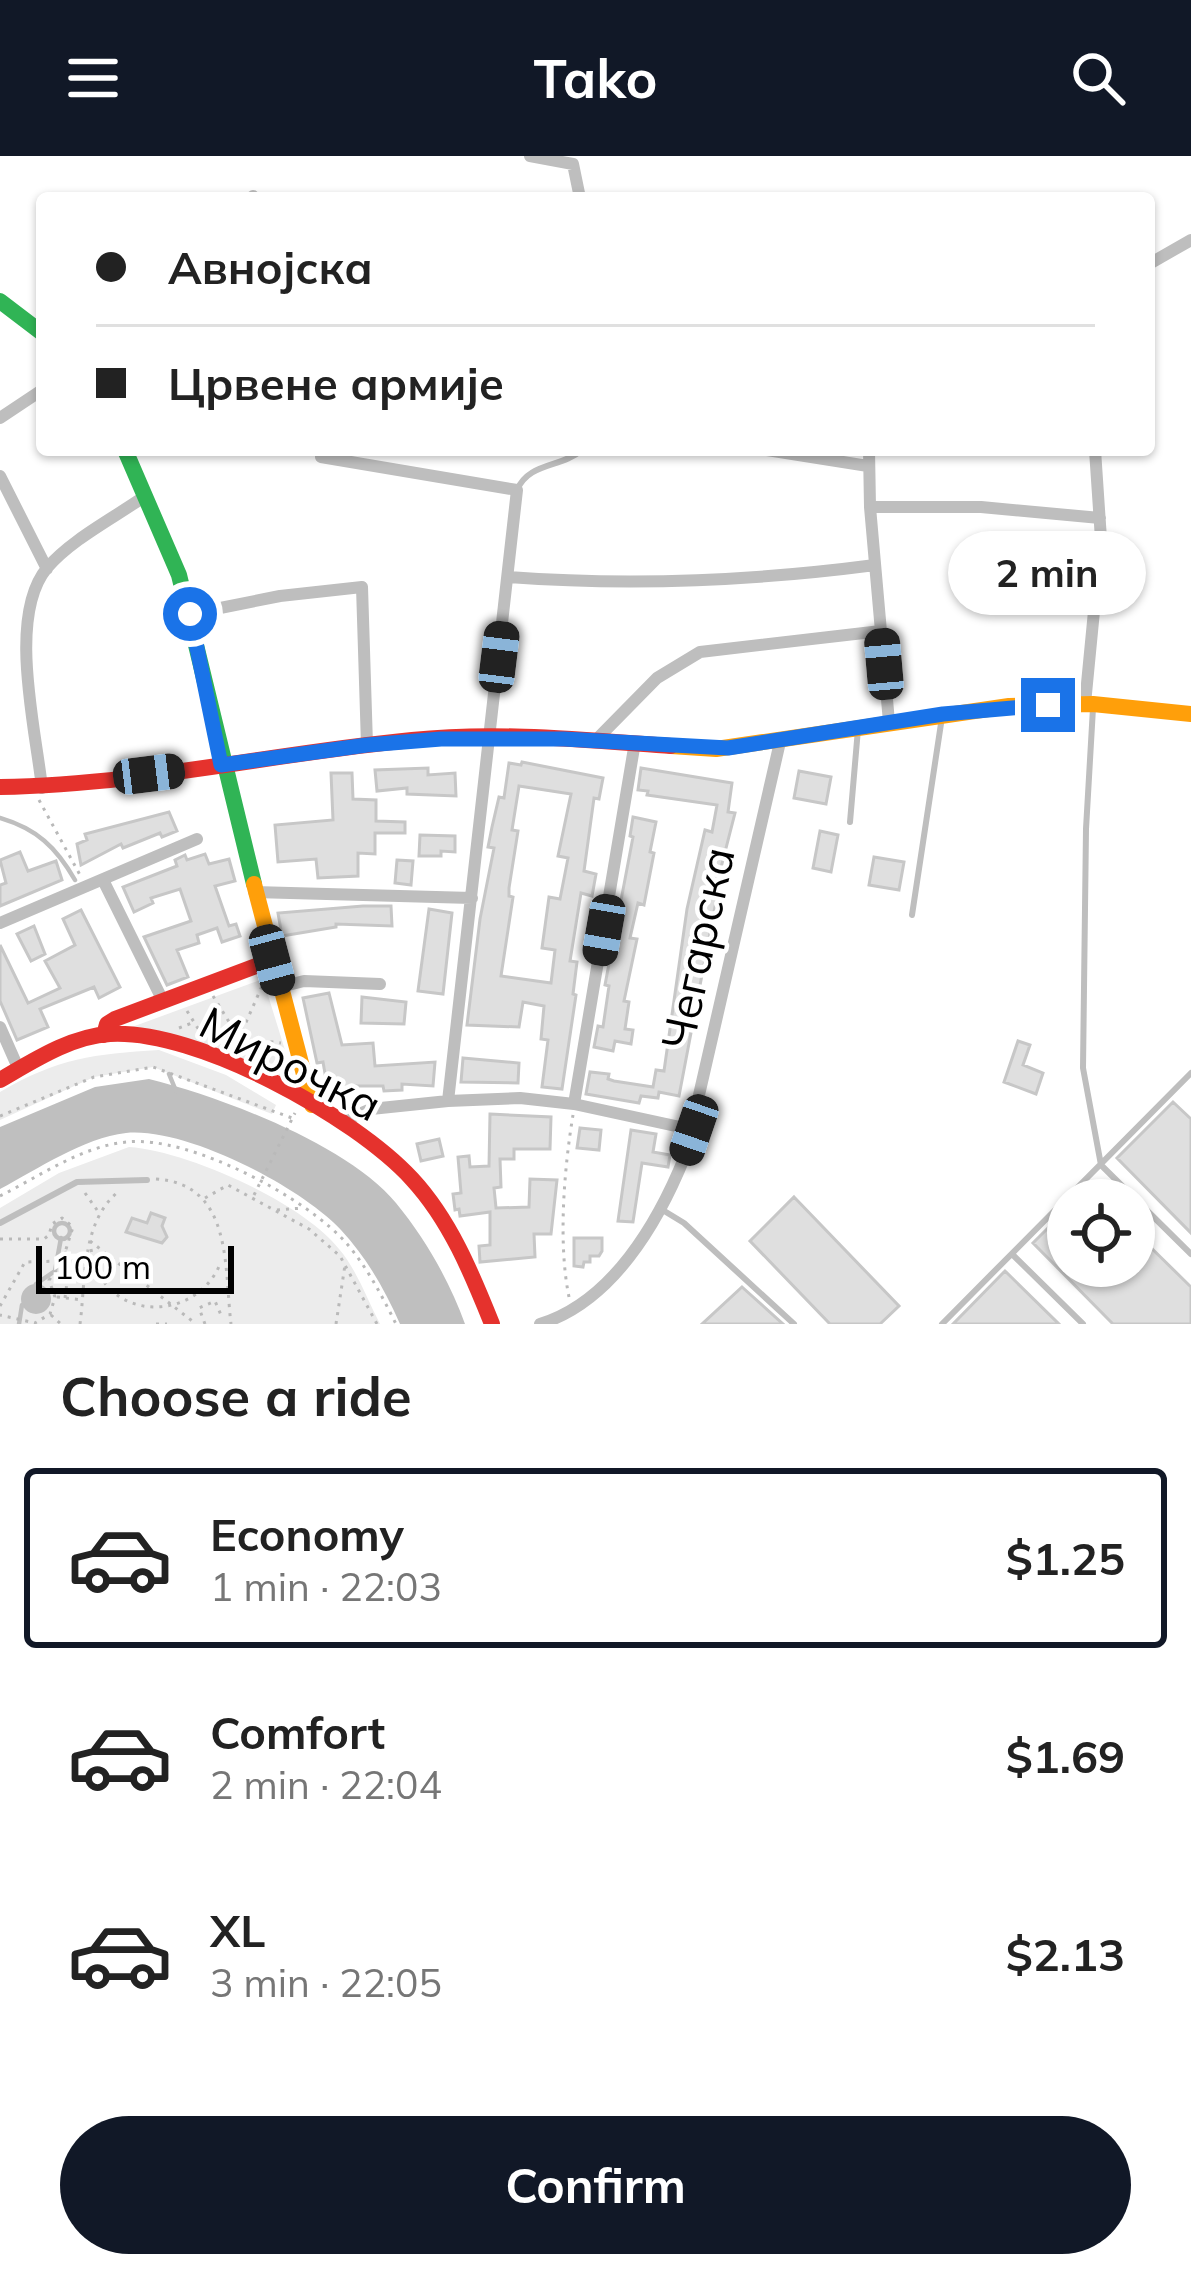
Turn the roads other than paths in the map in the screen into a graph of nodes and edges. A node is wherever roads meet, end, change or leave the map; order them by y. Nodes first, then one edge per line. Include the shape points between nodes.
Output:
1 (530, 156) edge
2 (579, 192) edge
3 (1191, 240) edge
4 (1155, 261) edge
5 (0, 301) edge
6 (36, 328) edge
7 (36, 394) edge
8 (0, 418) edge
9 (128, 456) edge
10 (572, 456) edge
11 (805, 456) edge
12 (869, 456) edge
13 (1095, 456) edge
14 (321, 457) dead end
15 (868, 466) junction
16 (0, 476) edge
17 (517, 490) junction
18 (145, 496) junction
19 (870, 507) junction
20 (1100, 518) junction
21 (875, 565) junction
22 (47, 569) junction
23 (508, 577) junction
24 (190, 614) junction
25 (881, 631) junction
26 (1089, 704) junction
27 (943, 714) junction
28 (1191, 714) edge
29 (889, 722) junction
30 (858, 727) junction
31 (490, 738) junction
32 (596, 740) junction
33 (634, 742) junction
34 (780, 742) junction
35 (367, 745) junction
36 (221, 765) junction
37 (0, 788) edge
38 (39, 788) junction
39 (850, 821) dead end
40 (197, 839) dead end
41 (103, 880) junction
42 (254, 892) junction
43 (472, 898) junction
44 (912, 914) dead end
45 (0, 923) edge
46 (272, 960) junction
47 (380, 984) dead end
48 (272, 985) junction
49 (171, 997) junction
50 (0, 1027) edge
51 (104, 1035) junction
52 (19, 1070) junction
53 (1191, 1073) edge
54 (0, 1080) edge
55 (448, 1101) junction
56 (574, 1104) junction
57 (312, 1105) junction
58 (340, 1122) junction
59 (694, 1130) junction
60 (1101, 1165) junction
61 (147, 1180) road end
62 (660, 1208) junction
63 (0, 1223) edge
64 (1191, 1254) edge
65 (1013, 1255) junction
66 (560, 1321) edge
67 (492, 1324) edge
68 (539, 1324) edge
69 (794, 1324) edge
70 (942, 1324) edge
71 (1083, 1324) edge

1 - 2 street via 577,168
3 - 4 street
5 - 6 street
7 - 8 street
9 - 18 street
10 - 17 lane via 530,471
11 - 15 street
12 - 15 street
13 - 20 street
14 - 17 street
15 - 19 street
16 - 22 street
17 - 23 street
18 - 22 street
18 - 24 street
19 - 20 street
19 - 21 street
20 - 26 street
21 - 23 street via 634,584
21 - 25 street
22 - 38 street via 33,594 26,643
23 - 31 street
24 - 35 street via 362,587
24 - 36 street
25 - 29 street
25 - 32 street via 700,652 657,678
26 - 27 street
26 - 28 street
26 - 60 lane via 1083,1068
27 - 29 street
27 - 44 lane
29 - 30 street
30 - 34 street
30 - 39 lane
31 - 32 street
31 - 35 street
31 - 43 street
32 - 33 street
33 - 34 street
33 - 56 street
34 - 59 street, Чегарска
35 - 36 street
36 - 38 street
36 - 42 street
37 - 38 street
40 - 41 street
41 - 45 street
41 - 49 street
42 - 43 street
42 - 46 street
43 - 55 street
46 - 48 street
46 - 49 street
47 - 48 street
48 - 57 street
49 - 51 street via 111,1022
50 - 52 street
51 - 52 street
51 - 57 street, Мирочка via 172,1042
52 - 54 street
53 - 60 lane
55 - 56 street
55 - 58 street via 371,1109
56 - 59 street
57 - 58 street, Мирочка
58 - 67 street, Мирочка via 384,1152 430,1203
59 - 62 street, Чегарска
60 - 64 lane
60 - 65 lane
61 - 63 lane via 77,1182
62 - 66 street, Чегарска via 609,1280
62 - 69 lane
65 - 70 lane
65 - 71 lane
66 - 68 street, Чегарска

